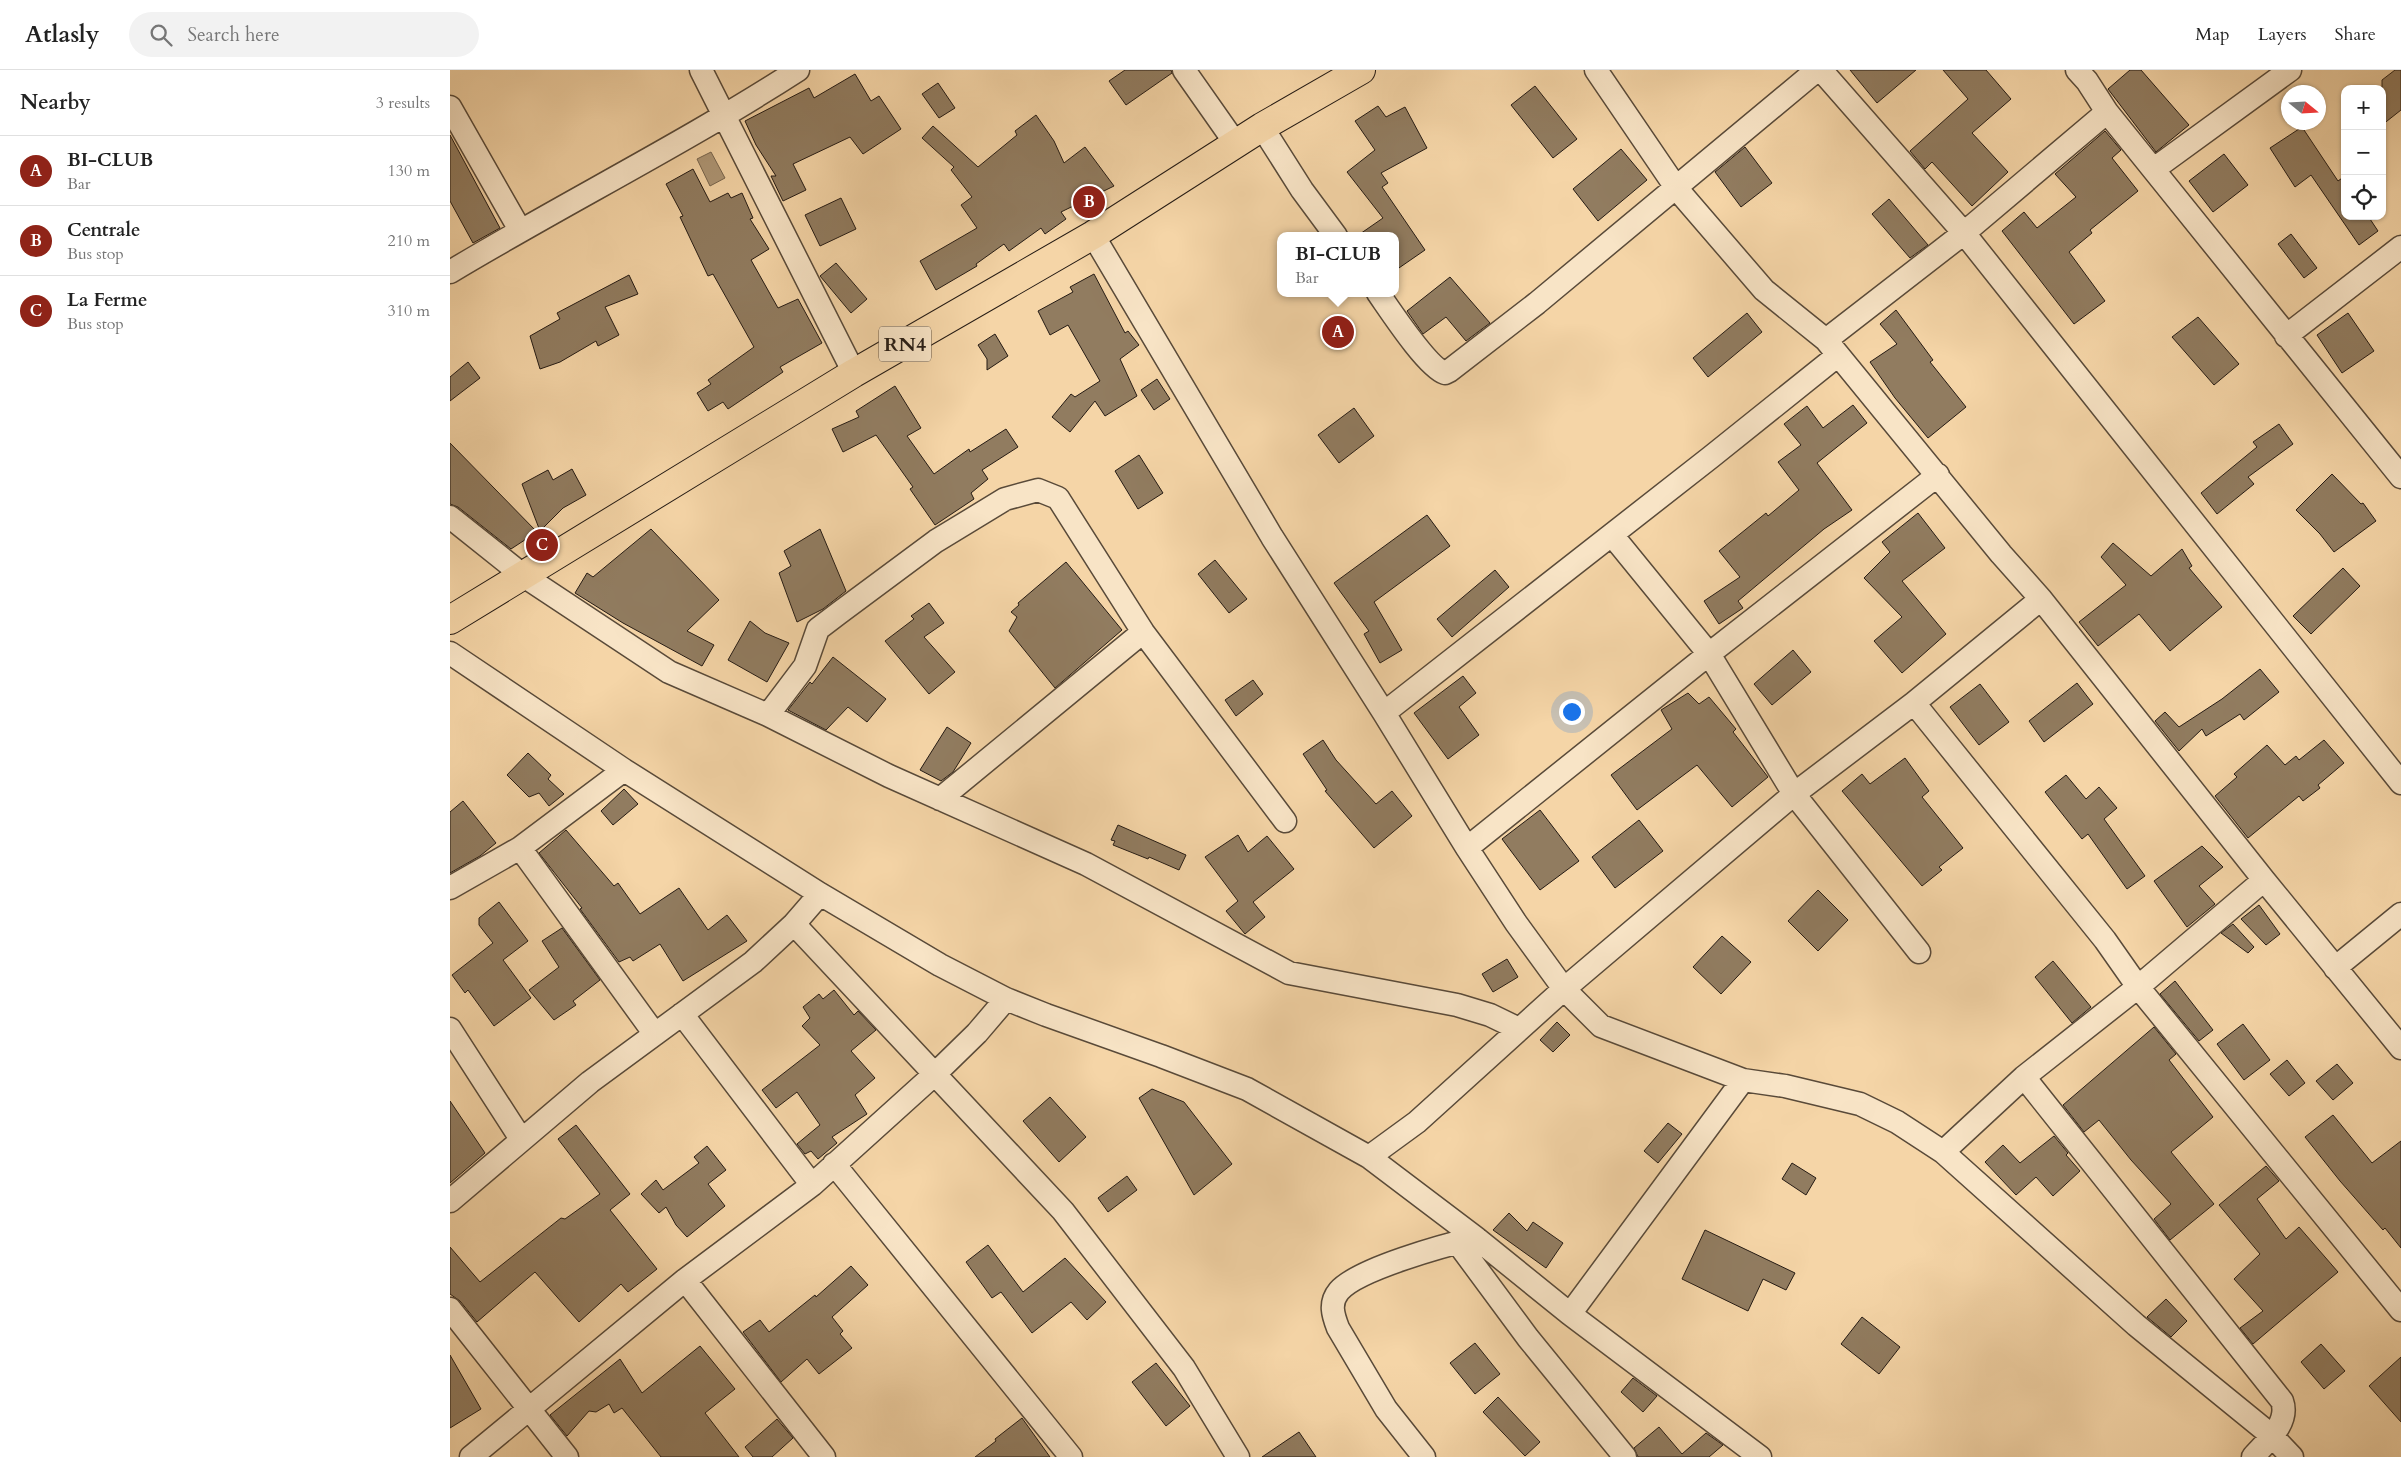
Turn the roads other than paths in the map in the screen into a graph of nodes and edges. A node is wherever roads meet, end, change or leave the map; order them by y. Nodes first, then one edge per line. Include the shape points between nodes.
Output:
1 (701, 70) edge
2 (798, 70) edge
3 (1184, 70) edge
4 (1361, 70) edge
5 (1596, 70) edge
6 (1819, 70) edge
7 (2290, 70) edge
8 (2088, 74) edge
9 (450, 107) edge
10 (2107, 112) junction
11 (726, 116) junction
12 (1262, 127) junction
13 (1236, 144) junction
14 (2154, 169) junction
15 (1677, 189) junction
16 (520, 230) junction
17 (1333, 232) edge
18 (1964, 233) junction
19 (1093, 236) junction
20 (2401, 247) edge
21 (450, 272) edge
22 (1381, 297) edge
23 (2286, 336) junction
24 (1831, 348) junction
25 (854, 373) junction
26 (1938, 475) junction
27 (2401, 477) edge
28 (450, 517) edge
29 (1612, 535) junction
30 (524, 576) junction
31 (2041, 599) junction
32 (450, 620) edge
33 (1143, 632) junction
34 (450, 653) edge
35 (1709, 654) junction
36 (1914, 703) junction
37 (1384, 713) junction
38 (768, 715) junction
39 (624, 770) junction
40 (2401, 784) edge
41 (1794, 794) junction
42 (940, 799) junction
43 (1285, 822) dead end
44 (520, 848) junction
45 (1467, 848) junction
46 (2264, 880) junction
47 (450, 888) edge
48 (820, 894) junction
49 (2401, 914) edge
50 (794, 924) junction
51 (1919, 952) dead end
52 (2334, 968) junction
53 (2138, 987) junction
54 (1564, 989) junction
55 (1006, 998) junction
56 (682, 1014) junction
57 (450, 1029) edge
58 (1519, 1029) junction
59 (654, 1033) junction
60 (2401, 1048) edge
61 (936, 1074) junction
62 (2024, 1077) junction
63 (1743, 1080) junction
64 (521, 1139) junction
65 (1943, 1152) junction
66 (1369, 1157) junction
67 (834, 1164) junction
68 (812, 1185) junction
69 (450, 1201) edge
70 (1466, 1240) junction
71 (685, 1280) junction
72 (450, 1309) edge
73 (2401, 1310) edge
74 (1570, 1314) junction
75 (529, 1411) junction
76 (2271, 1435) junction
77 (471, 1457) edge
78 (567, 1457) edge
79 (824, 1457) edge
80 (1072, 1457) edge
81 (1238, 1457) edge
82 (1424, 1457) edge
83 (1625, 1457) edge
84 (1760, 1457) edge
85 (2253, 1457) edge
86 (2292, 1457) edge

1 - 11 street
2 - 11 street
3 - 13 street
4 - 12 highway, RN4
5 - 15 street
6 - 15 street
6 - 18 street
7 - 14 street
8 - 10 street
9 - 16 street
10 - 14 street
10 - 18 street
11 - 16 street
11 - 25 street via 755,180
12 - 13 highway, RN4
12 - 17 street
13 - 19 highway, RN4
14 - 23 street
15 - 22 street via 1537,303 1444,373 1437,370 1406,333
15 - 24 street via 1764,290
16 - 21 street
18 - 24 street
18 - 40 street
19 - 25 highway, RN4
19 - 37 street via 1272,537
20 - 23 street
23 - 27 street
24 - 26 street
24 - 29 street
25 - 30 highway, RN4
26 - 31 street
26 - 35 street
28 - 30 street
29 - 35 street
29 - 37 street
30 - 32 highway, RN4
30 - 38 street via 669,672
31 - 36 street
31 - 46 street
33 - 38 street via 1058,498 1038,490 1025,492 1004,499 936,542 818,629 805,666
33 - 42 street
33 - 43 street
34 - 39 street
35 - 41 street
35 - 45 street
36 - 41 street
36 - 53 street via 2105,940
37 - 45 street
38 - 42 street
39 - 44 street
39 - 48 street
41 - 51 street
41 - 54 street
42 - 58 street via 1086,864 1289,973 1457,1005 1490,1015
44 - 47 street
44 - 59 street
45 - 54 street
46 - 52 street
46 - 53 street
48 - 50 street
48 - 55 street via 940,965
49 - 52 street
50 - 56 street via 753,962
50 - 61 street
52 - 60 street
53 - 62 street
53 - 73 street
54 - 58 street
54 - 63 street via 1601,1026
55 - 61 street
55 - 66 street via 1046,1016 1246,1089
56 - 59 street
56 - 68 street
57 - 64 street
58 - 66 street via 1417,1122
59 - 64 street
61 - 67 street
61 - 81 street via 1063,1211 1184,1368
62 - 65 street
62 - 76 street via 2282,1401 2284,1415
63 - 65 street via 1785,1086 1860,1104 1897,1122
63 - 74 street
64 - 69 street
65 - 76 street via 2136,1325
66 - 70 street
67 - 68 street
67 - 80 street
68 - 71 street
70 - 74 street
70 - 82 street via 1427,1250 1361,1277 1339,1290 1333,1303 1338,1328 1386,1409
70 - 83 street via 1528,1338
71 - 75 street
71 - 79 street
72 - 75 street
74 - 84 street
75 - 77 street
75 - 78 street
76 - 85 street
76 - 86 street

